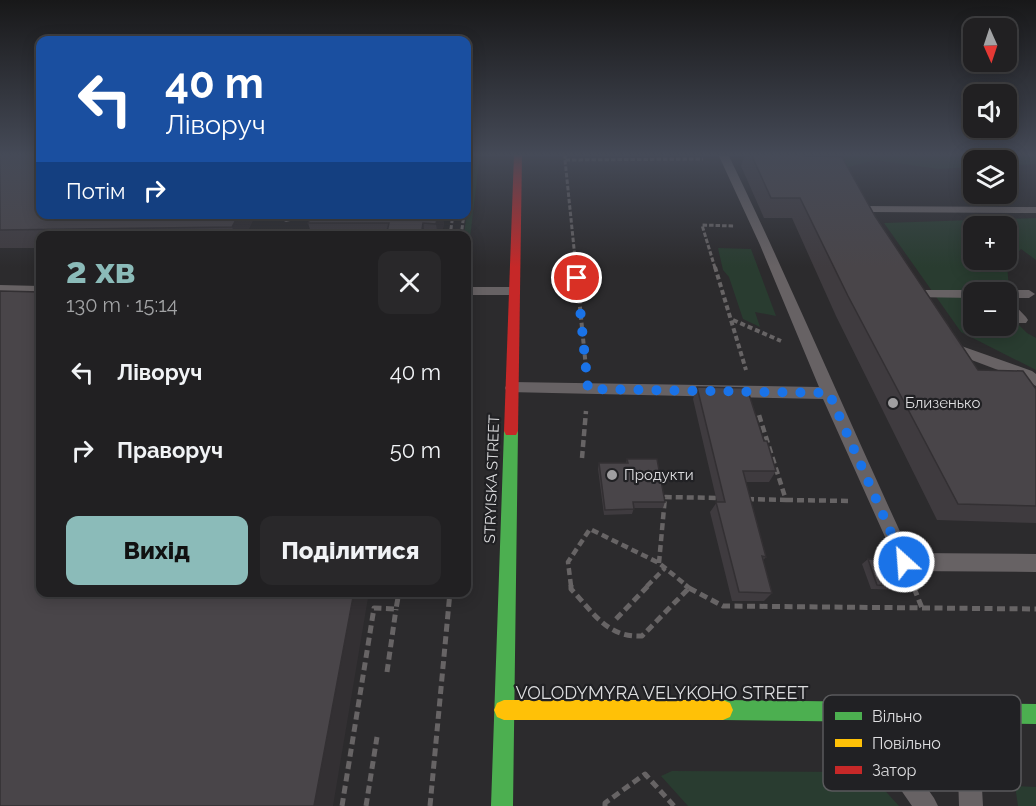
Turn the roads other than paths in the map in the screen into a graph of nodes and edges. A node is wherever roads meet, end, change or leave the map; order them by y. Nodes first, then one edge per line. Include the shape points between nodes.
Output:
1 (517, 192) edge
2 (741, 192) edge
3 (1036, 210) edge
4 (868, 228) edge
5 (0, 289) edge
6 (36, 290) edge
7 (471, 291) edge
8 (514, 291) junction
9 (963, 293) edge
10 (1017, 294) edge
11 (1029, 294) dead end
12 (924, 311) edge
13 (1017, 315) edge
14 (1021, 320) dead end
15 (941, 337) edge
16 (1036, 381) edge
17 (512, 388) junction
18 (829, 393) junction
19 (1036, 563) edge
20 (504, 710) junction
21 (823, 710) edge
22 (1021, 714) edge
23 (1036, 714) edge
24 (916, 791) edge
25 (970, 791) edge
26 (502, 806) edge
27 (926, 806) edge
28 (971, 806) edge

1 - 8 main road, STRYISKA STREET
2 - 18 lane
3 - 4 lane via 863,209
5 - 6 lane
7 - 8 lane
8 - 17 main road, STRYISKA STREET
9 - 12 lane via 912,289
10 - 11 lane
13 - 14 lane
15 - 16 lane via 947,346
17 - 18 lane
17 - 20 main road, STRYISKA STREET
18 - 19 lane via 904,562
20 - 21 main road, VOLODYMYRA VELYKOHO STREET
20 - 26 main road, STRYISKA STREET
22 - 23 main road, VOLODYMYRA VELYKOHO STREET
24 - 27 lane
25 - 28 lane

